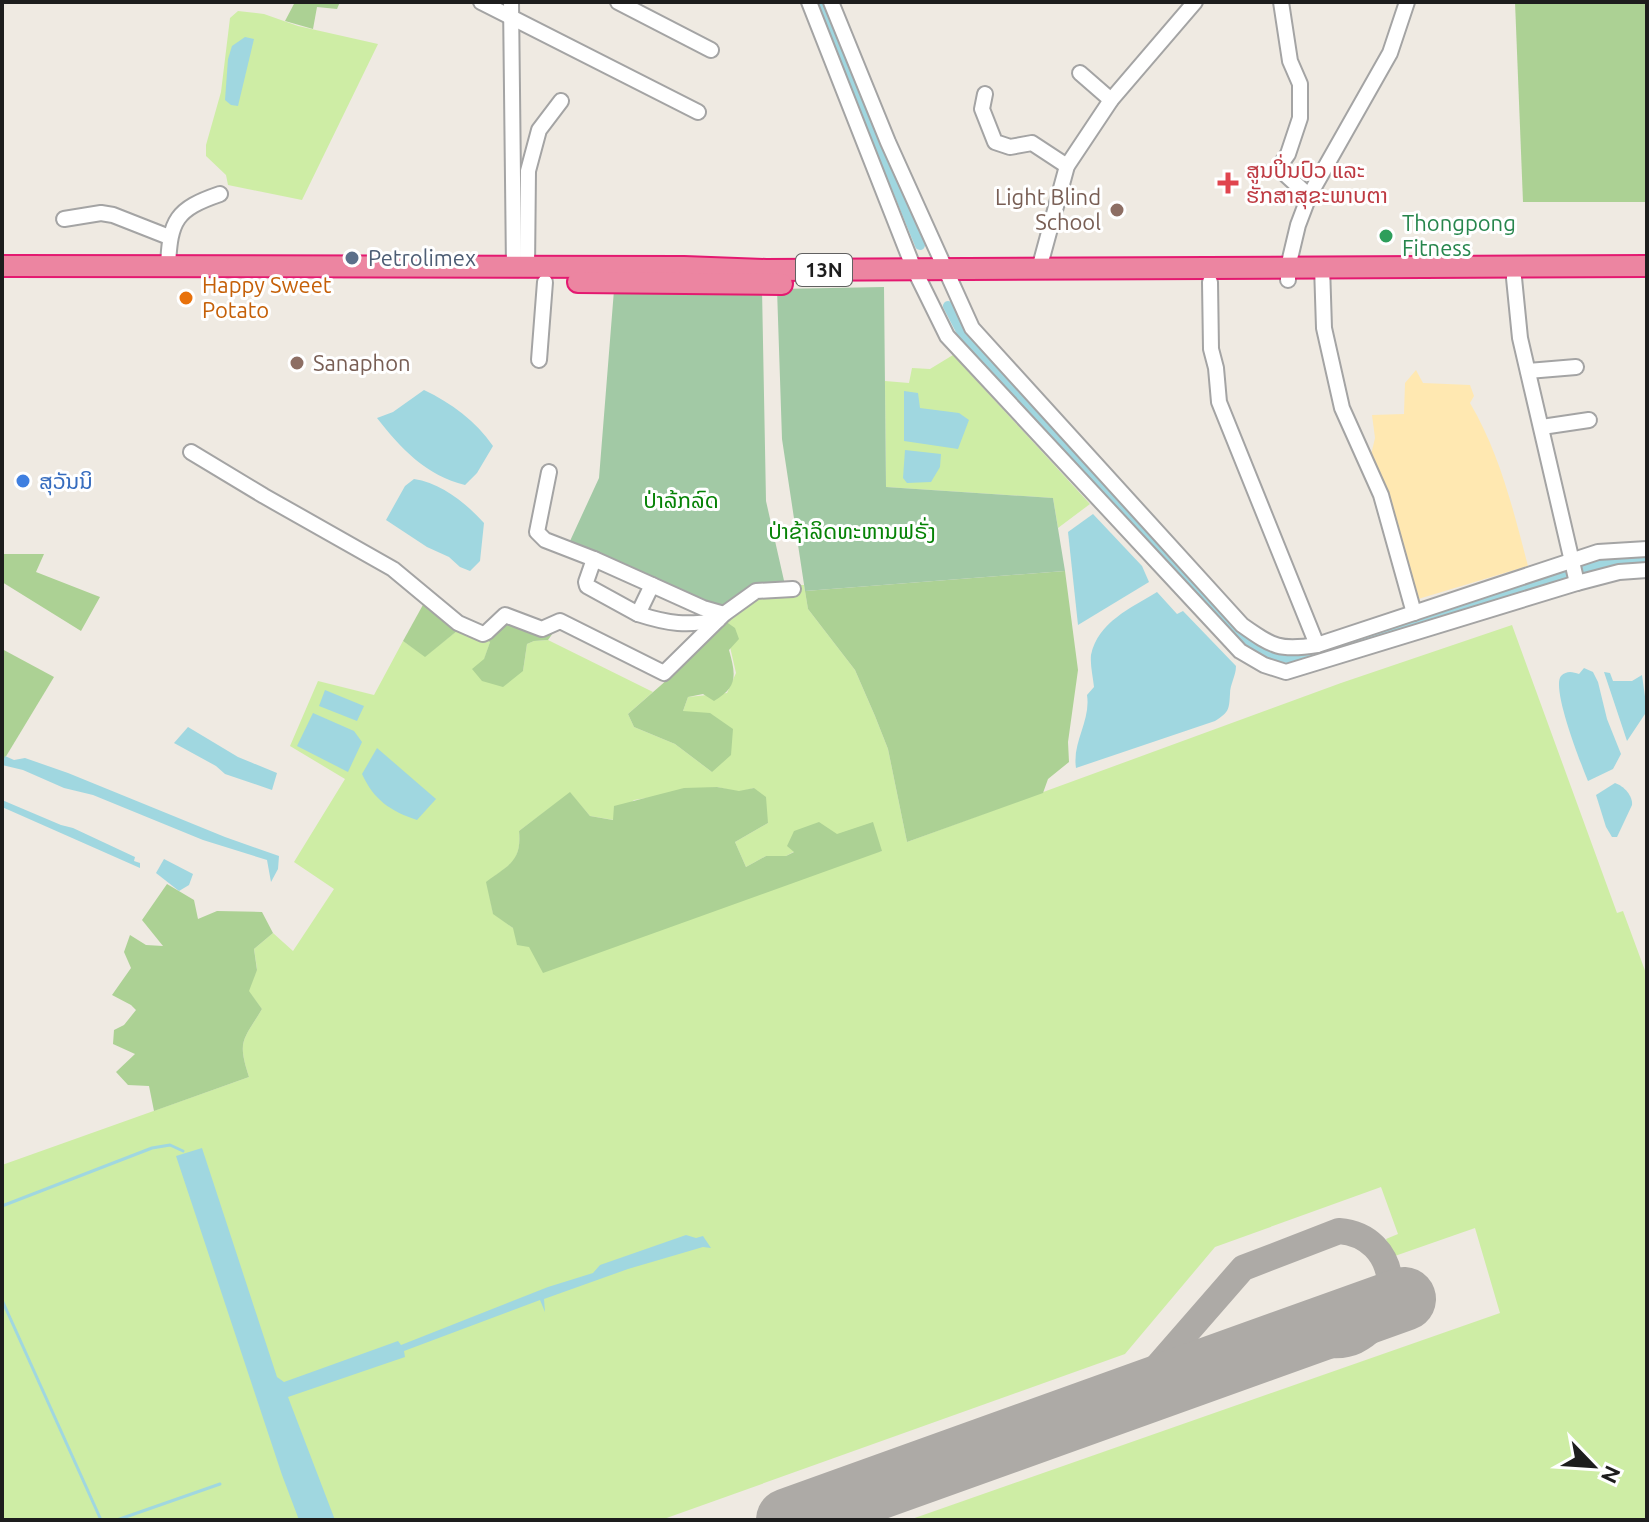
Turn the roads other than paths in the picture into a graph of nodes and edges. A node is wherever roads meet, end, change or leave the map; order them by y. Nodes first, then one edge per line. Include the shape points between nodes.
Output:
1 (481, 2) edge
2 (511, 2) edge
3 (618, 2) edge
4 (809, 2) edge
5 (831, 2) edge
6 (1195, 2) edge
7 (1281, 2) edge
8 (1407, 2) edge
9 (510, 18) junction
10 (711, 50) dead end
11 (1080, 73) dead end
12 (985, 94) dead end
13 (1111, 100) junction
14 (561, 101) dead end
15 (698, 112) dead end
16 (1067, 166) junction
17 (220, 194) dead end
18 (1309, 196) junction
19 (64, 219) dead end
20 (169, 237) junction
21 (2, 266) edge
22 (168, 266) junction
23 (1647, 266) edge
24 (520, 268) junction
25 (1039, 269) junction
26 (1322, 272) junction
27 (1288, 274) junction
28 (917, 275) junction
29 (946, 276) junction
30 (1514, 278) junction
31 (2, 279) edge
32 (1647, 279) edge
33 (545, 282) junction
34 (1210, 282) junction
35 (539, 360) dead end
36 (1576, 367) dead end
37 (1528, 371) junction
38 (1589, 420) dead end
39 (1542, 427) junction
40 (191, 452) dead end
41 (549, 472) dead end
42 (1647, 549) edge
43 (594, 559) junction
44 (1647, 570) edge
45 (1575, 572) junction
46 (652, 585) junction
47 (793, 589) dead end
48 (1414, 613) junction
49 (638, 614) junction
50 (721, 617) junction
51 (1317, 645) junction

1 - 9 street
2 - 9 street
3 - 10 street
4 - 28 street
5 - 29 street
6 - 13 street
7 - 18 street via 1290,61 1300,84 1300,118 1281,164
8 - 18 street via 1390,53
9 - 15 street
9 - 24 street
11 - 13 street
12 - 16 street via 982,109 995,142 1010,147 1032,143
13 - 16 street
14 - 24 street via 539,130 528,171
16 - 25 street
17 - 20 street via 186,209
18 - 27 street
19 - 20 street via 101,213
20 - 22 street
21 - 22 highway, 13N
22 - 24 highway, 13N
23 - 26 highway, 13N
24 - 28 highway, 13N
25 - 27 highway, 13N
25 - 29 highway, 13N
26 - 27 highway, 13N
26 - 30 highway, 13N
26 - 48 street via 1324,328 1342,408 1381,495
27 - 34 highway, 13N
28 - 29 highway, 13N
28 - 33 highway, 13N via 765,284
28 - 45 street via 947,336 1240,651 1264,665 1286,672
29 - 34 highway, 13N
29 - 51 street via 972,328 1242,625 1265,642 1290,649
30 - 32 highway, 13N
30 - 37 street
31 - 33 highway, 13N
33 - 35 street
34 - 51 street via 1211,349 1219,402
36 - 37 street
37 - 39 street
38 - 39 street
39 - 45 street
40 - 50 street via 393,569 458,623 483,634 505,615 542,629 560,621 664,673
41 - 43 street via 537,532
42 - 45 street via 1598,552
43 - 46 street
43 - 49 street via 587,586
44 - 45 street
45 - 48 street
46 - 49 street
46 - 50 street
47 - 50 street via 756,591
48 - 51 street
49 - 50 street via 672,624

